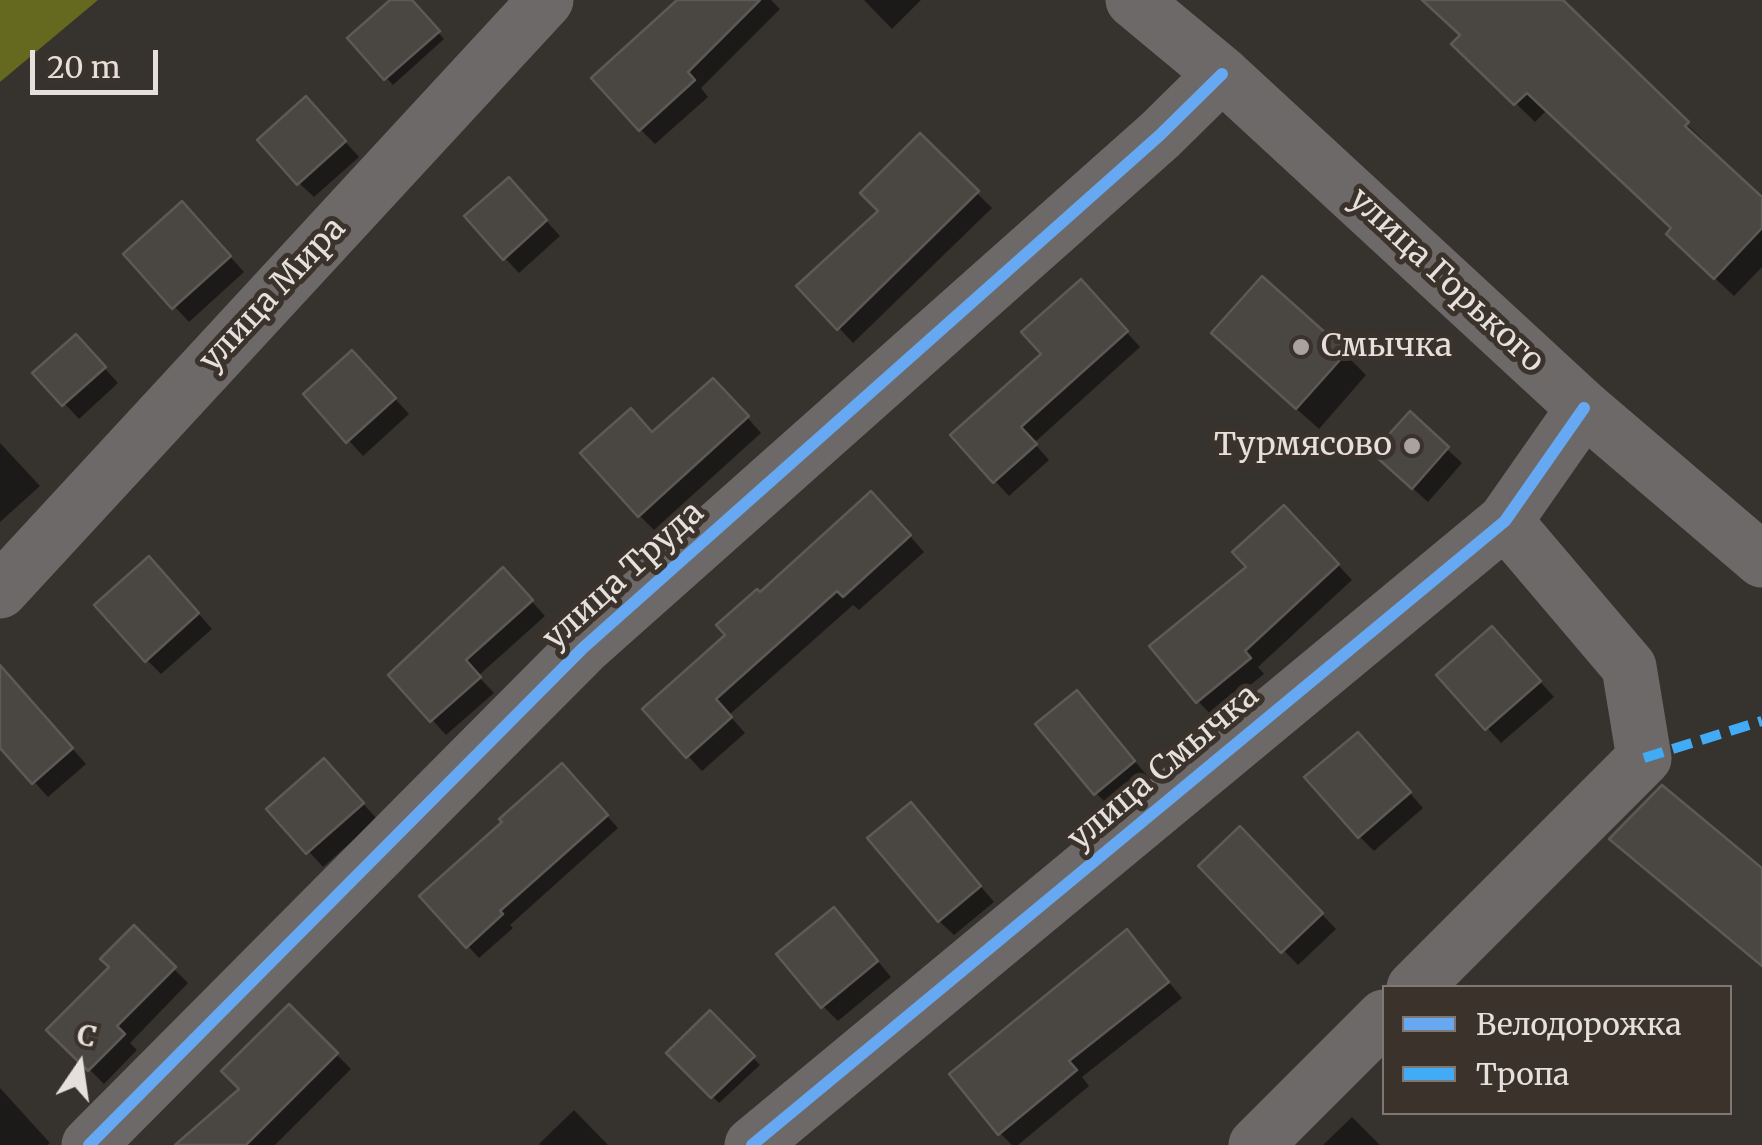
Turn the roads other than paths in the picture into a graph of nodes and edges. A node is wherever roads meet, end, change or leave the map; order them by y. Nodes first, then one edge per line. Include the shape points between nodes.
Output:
1 (546, 0) edge
2 (1134, 0) edge
3 (1222, 74) junction
4 (1584, 408) junction
5 (1505, 521) junction
6 (1762, 560) edge
7 (0, 591) edge
8 (1417, 985) edge
9 (1382, 1019) edge
10 (89, 1145) edge
11 (752, 1145) edge
12 (1256, 1145) edge

1 - 7 street, улица Мира
2 - 3 main road, улица Горького
3 - 4 main road, улица Горького
3 - 10 street, улица Труда via 583,648
4 - 5 street, улица Смычка
4 - 6 main road, улица Горького
5 - 8 street via 1629,667 1644,758
5 - 11 street, улица Смычка
9 - 12 street

